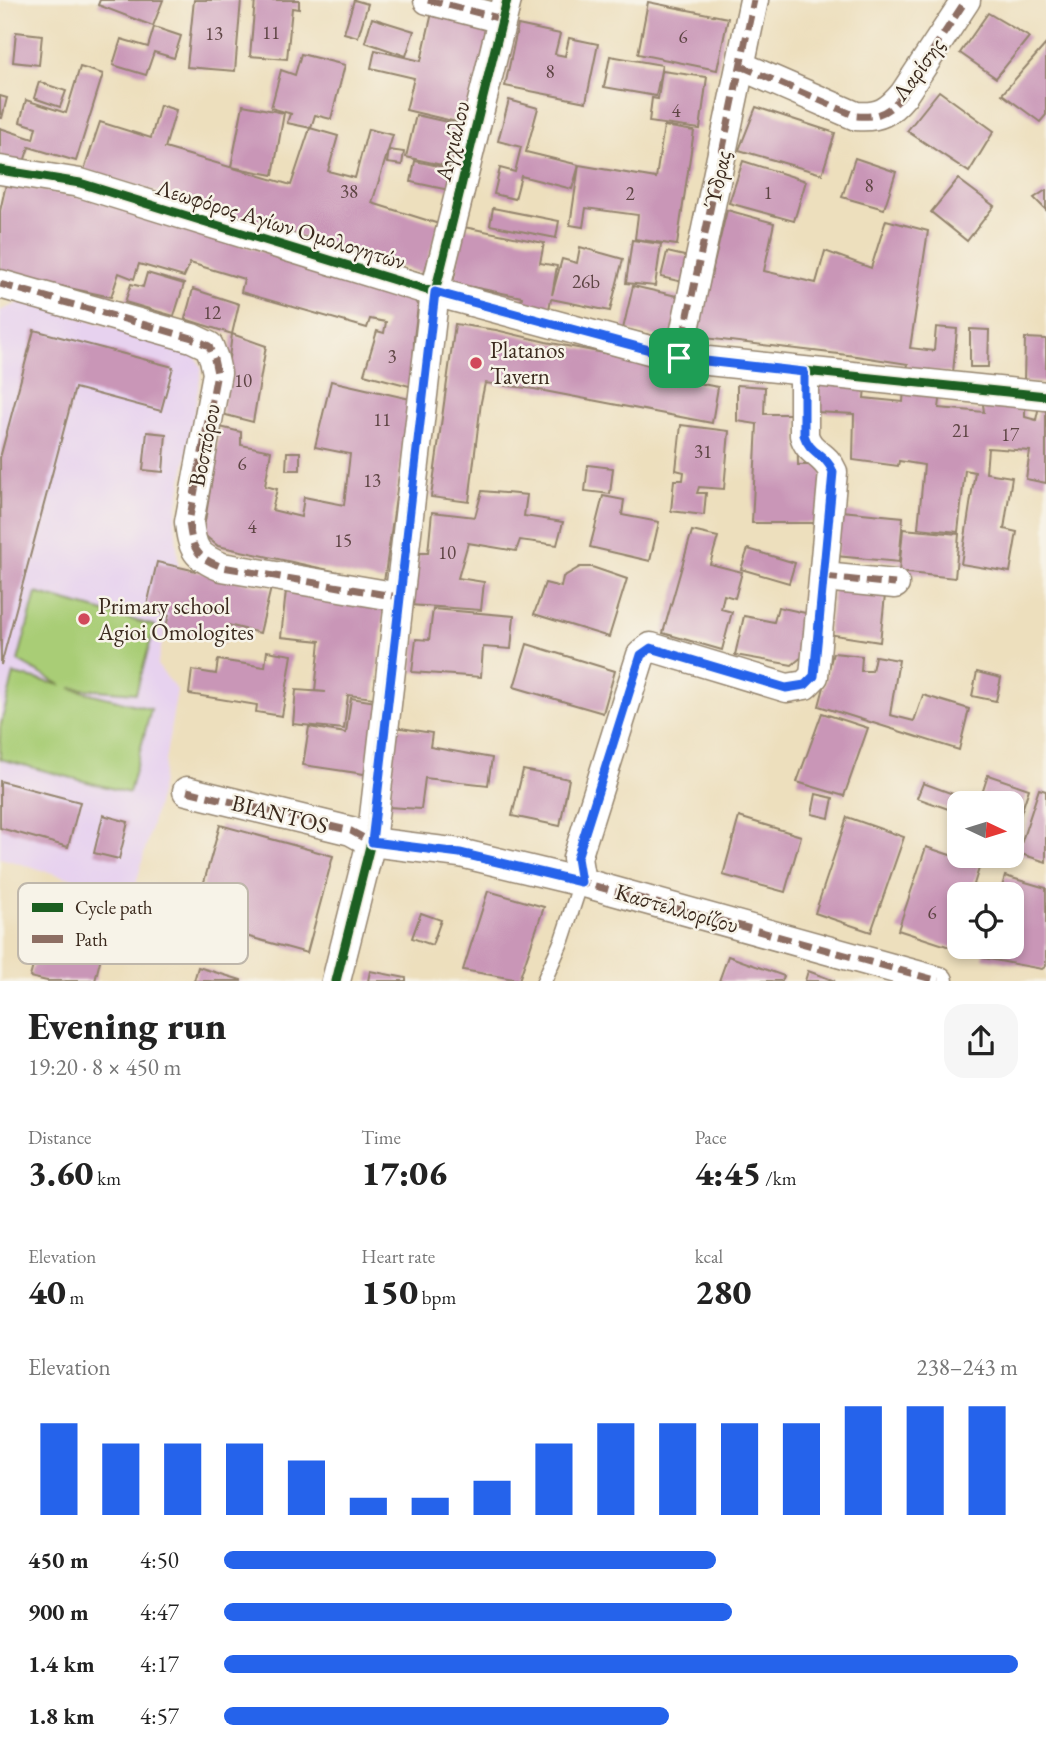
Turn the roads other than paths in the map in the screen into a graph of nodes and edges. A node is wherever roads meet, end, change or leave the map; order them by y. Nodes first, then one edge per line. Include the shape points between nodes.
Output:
1 (428, 0) edge
2 (754, 0) edge
3 (966, 0) edge
4 (504, 10) edge
5 (741, 66) junction
6 (0, 170) edge
7 (0, 284) edge
8 (435, 292) junction
9 (679, 358) junction
10 (804, 372) junction
11 (1046, 396) edge
12 (824, 577) junction
13 (895, 584) dead end
14 (399, 597) junction
15 (187, 791) dead end
16 (372, 842) junction
17 (581, 882) junction
18 (336, 981) edge
19 (544, 981) edge
20 (939, 981) edge

1 - 4 street
2 - 5 street, Ύδρας
3 - 5 street, Λαρίσης via 904,94 879,115 856,116
4 - 8 street, Αγχιάλου
5 - 9 street, Ύδρας
6 - 8 street, Λεωφόρος Αγίων Ομολογητών via 80,183
7 - 14 street, Βοσπόρου via 209,346 217,373 189,522 197,554 222,567
8 - 9 street, Λεωφόρος Αγίων Ομολογητών
8 - 14 street, Αγχιάλου
9 - 10 street, Λεωφόρος Αγίων Ομολογητών
10 - 11 street, Λεωφόρος Αγίων Ομολογητών
10 - 12 street via 806,444 830,463 833,472
12 - 13 street
12 - 17 street via 814,676 805,685 786,688 651,648 641,655 577,858
14 - 16 street, Αγχιάλου
15 - 16 street, BIANTOS via 351,831
16 - 17 street, Καστελλορίζου via 460,853
16 - 18 street, Αγχιάλου
17 - 19 lane
17 - 20 street, Καστελλορίζου

